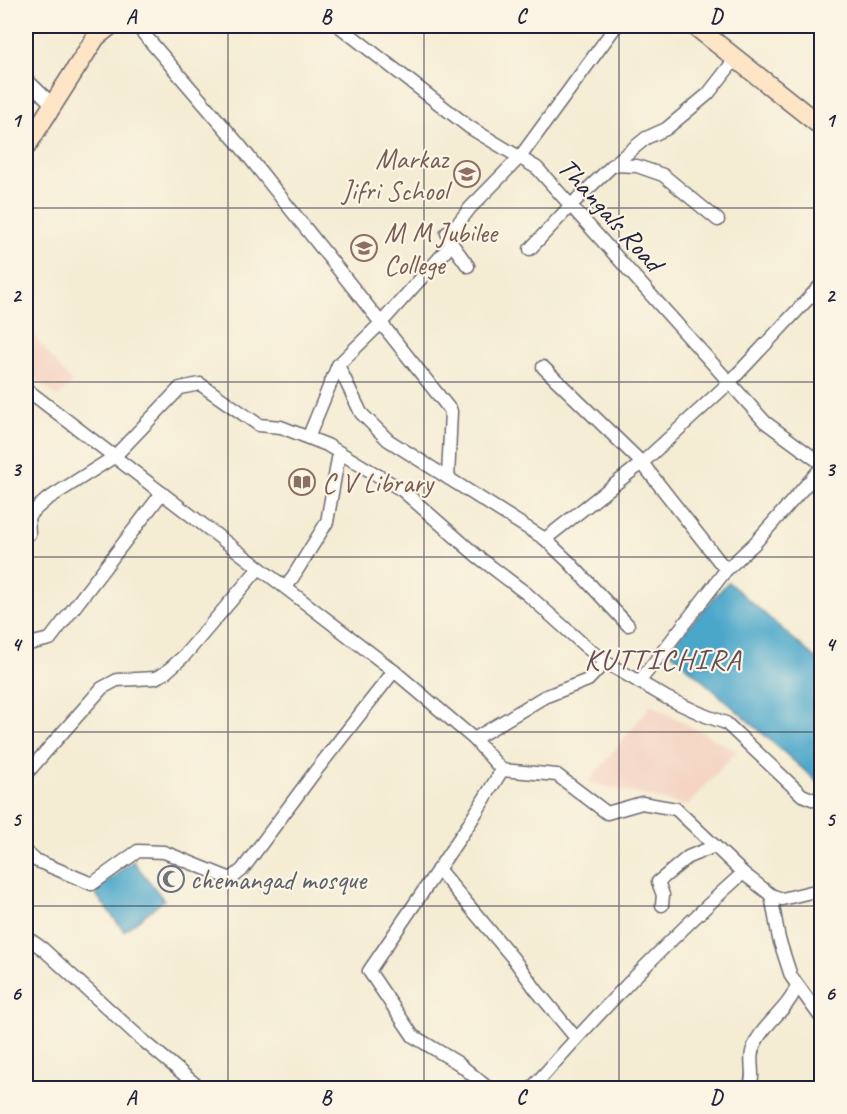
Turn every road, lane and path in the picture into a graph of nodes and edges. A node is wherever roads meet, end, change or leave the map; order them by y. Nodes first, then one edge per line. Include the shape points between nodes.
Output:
1 (110, 26) edge
2 (137, 26) edge
3 (339, 26) edge
4 (615, 26) edge
5 (694, 26) edge
6 (736, 58) junction
7 (26, 79) edge
8 (52, 105) junction
9 (822, 127) edge
10 (26, 147) edge
11 (520, 157) junction
12 (613, 165) junction
13 (572, 204) junction
14 (718, 220) dead end
15 (452, 244) junction
16 (530, 249) dead end
17 (468, 266) dead end
18 (822, 284) edge
19 (380, 324) junction
20 (338, 365) junction
21 (543, 367) dead end
22 (730, 382) junction
23 (28, 394) edge
24 (308, 438) junction
25 (339, 453) junction
26 (114, 457) junction
27 (642, 463) junction
28 (822, 466) edge
29 (448, 478) junction
30 (162, 493) junction
31 (29, 534) dead end
32 (545, 539) junction
33 (259, 568) junction
34 (726, 570) junction
35 (286, 588) junction
36 (628, 625) dead end
37 (26, 638) edge
38 (605, 662) junction
39 (394, 671) junction
40 (639, 682) junction
41 (474, 739) junction
42 (502, 770) junction
43 (26, 774) edge
44 (822, 800) edge
45 (715, 846) junction
46 (26, 852) edge
47 (438, 869) junction
48 (743, 873) junction
49 (822, 892) edge
50 (771, 895) junction
51 (662, 905) dead end
52 (26, 937) edge
53 (797, 985) junction
54 (822, 1019) edge
55 (576, 1038) junction
56 (200, 1089) edge
57 (488, 1089) edge
58 (532, 1089) edge
59 (748, 1089) edge

1 - 8 main road via 96,37
2 - 19 street via 241,147
3 - 11 street, Thangals Road via 469,127
4 - 11 street
5 - 6 main road
6 - 9 main road
6 - 12 street via 708,94
7 - 8 street
8 - 10 main road
11 - 13 street, Thangals Road via 537,168
11 - 15 street via 447,233
12 - 13 street
12 - 14 street via 637,166 663,175
13 - 16 street
13 - 22 street, Thangals Road
15 - 17 street
15 - 19 street
18 - 22 street
19 - 20 street
19 - 29 street via 451,411
20 - 24 street
20 - 29 street via 361,413 388,440
21 - 27 street
22 - 27 street
22 - 28 street, Thangals Road via 765,422
23 - 26 street
24 - 25 street
24 - 26 street via 281,427 259,425 200,384 180,388
25 - 35 street via 327,522
25 - 38 street via 402,490
26 - 30 street
26 - 31 street via 46,500 28,516
27 - 32 street
27 - 34 street
28 - 34 street
29 - 32 street
30 - 33 street
30 - 37 street via 50,639 33,643
32 - 36 street
33 - 35 street
33 - 43 street via 165,674 110,682
34 - 40 street
35 - 39 street
38 - 40 street
38 - 41 street via 588,680 544,697
39 - 41 street
39 - 46 street via 243,870 231,879 164,852 138,851 92,884 35,860
40 - 44 street via 726,723 802,795
41 - 42 street
42 - 45 street via 557,776 607,813 642,803 676,809
42 - 47 street
45 - 48 street
45 - 51 street via 688,857 658,882
47 - 55 street
47 - 57 street via 369,971 413,1036 458,1063
48 - 50 street
48 - 55 street via 688,921
49 - 50 street via 782,898
50 - 53 street via 779,939
52 - 56 street
53 - 54 street
53 - 59 street via 793,997 766,1027 752,1051 752,1083
55 - 58 street

